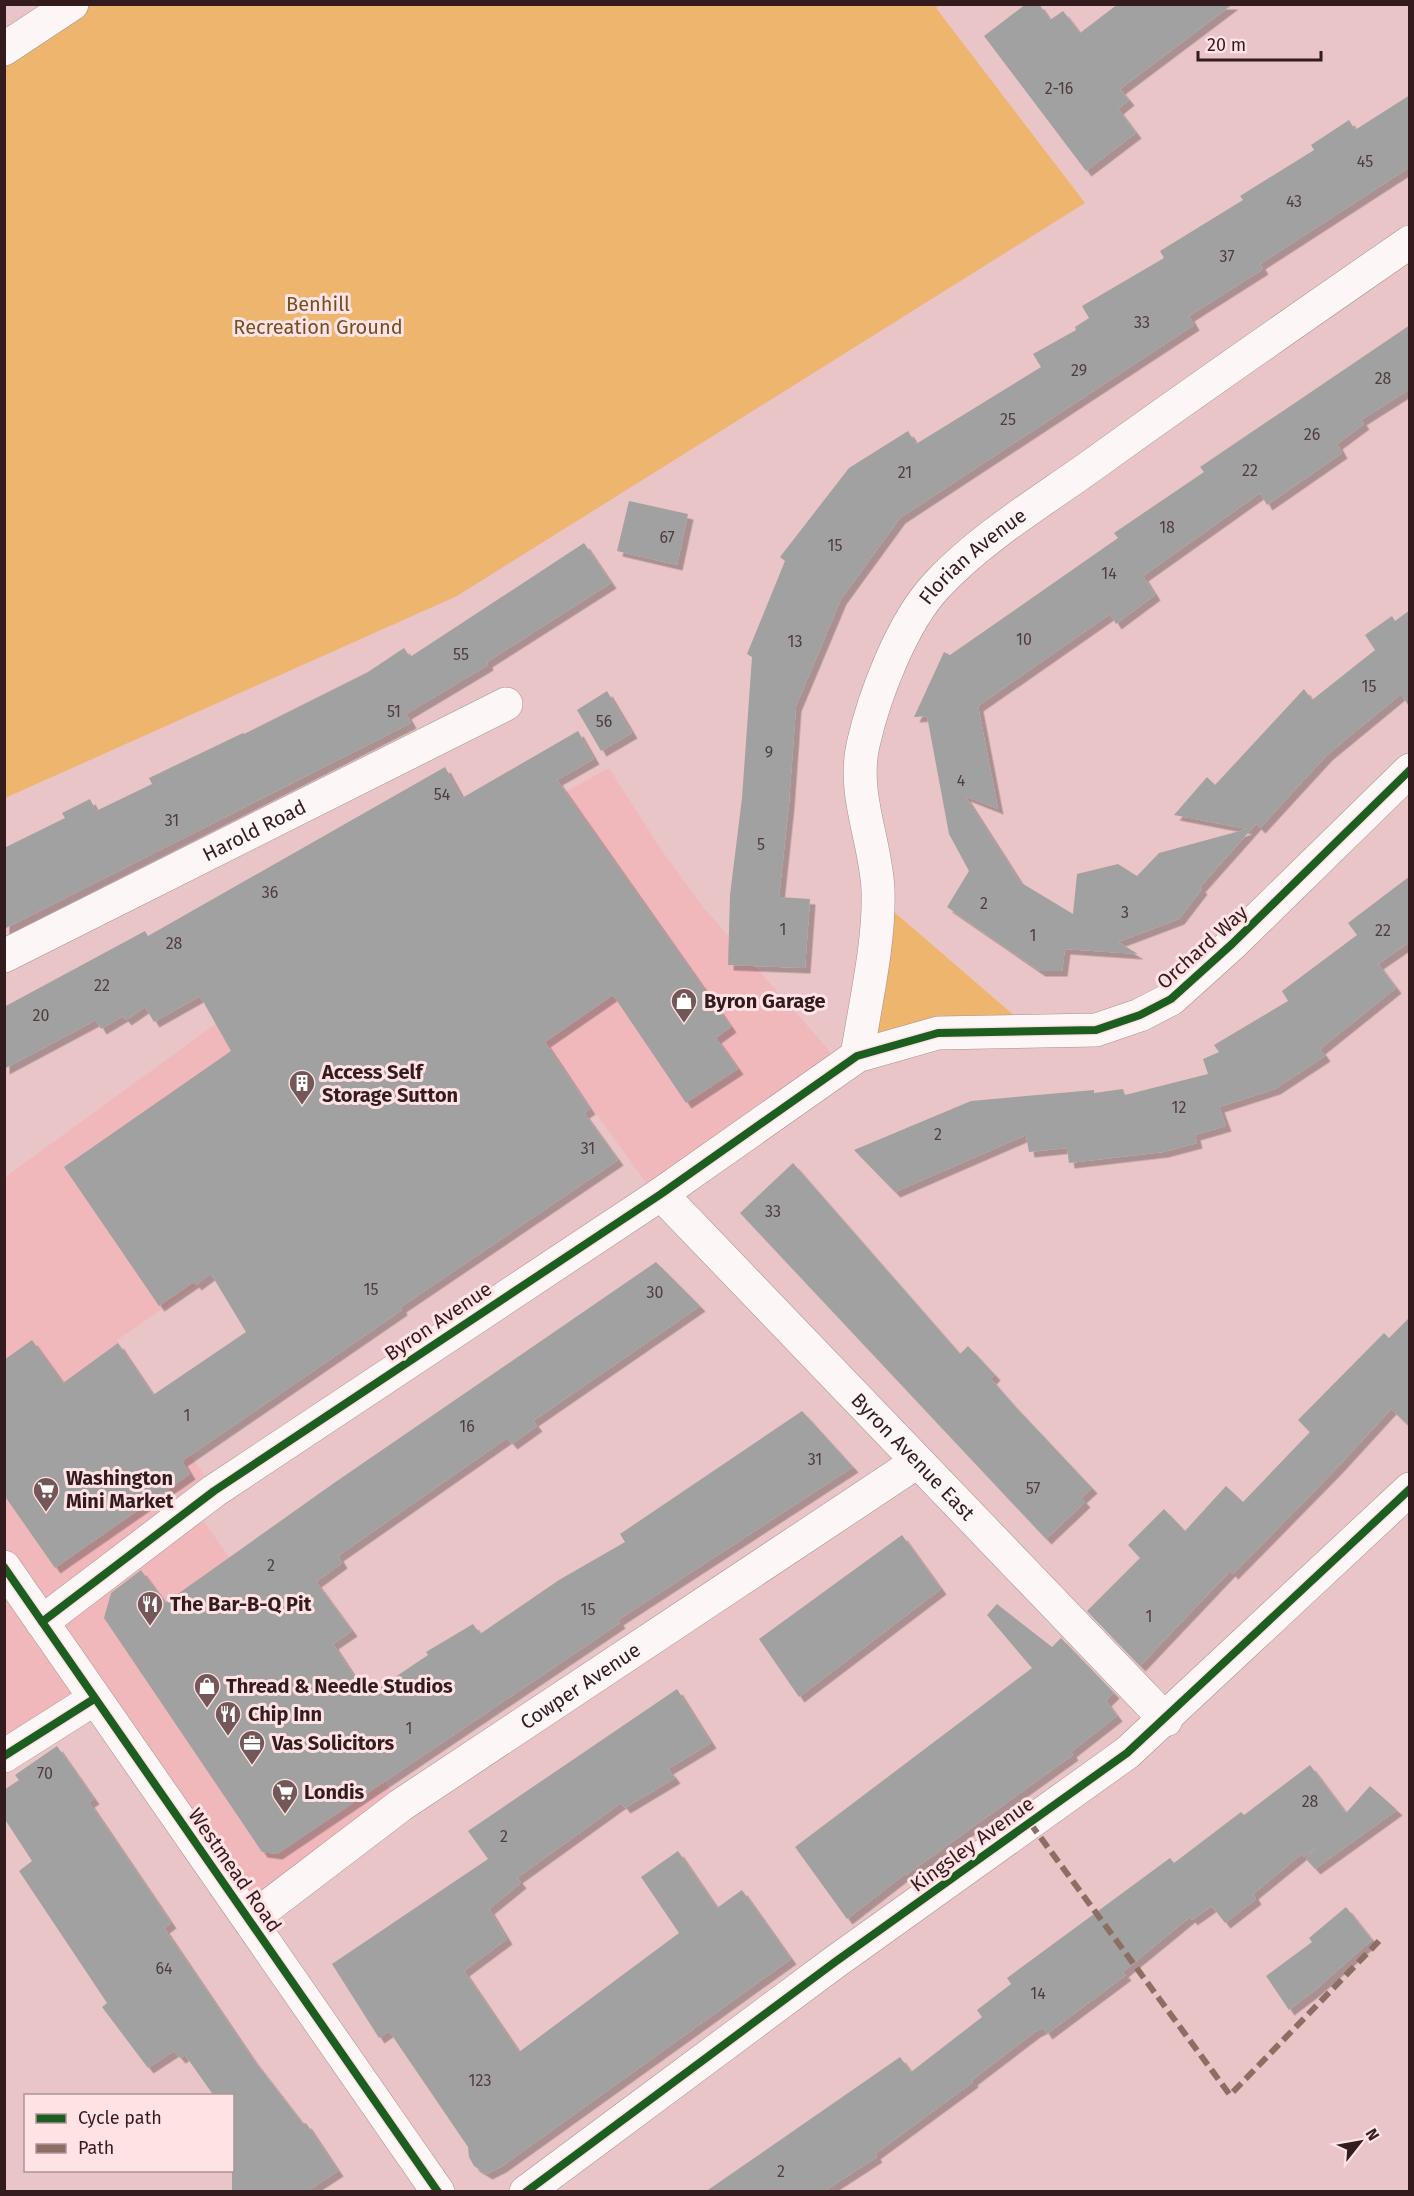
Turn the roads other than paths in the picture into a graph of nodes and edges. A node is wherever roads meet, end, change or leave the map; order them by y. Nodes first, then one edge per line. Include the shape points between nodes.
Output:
1 (72, 4) edge
2 (4, 49) edge
3 (1410, 242) edge
4 (506, 704) dead end
5 (1410, 770) edge
6 (4, 956) edge
7 (857, 1056) junction
8 (661, 1194) junction
9 (917, 1462) junction
10 (1410, 1490) edge
11 (4, 1567) edge
12 (42, 1622) junction
13 (94, 1699) junction
14 (1166, 1720) junction
15 (4, 1756) edge
16 (250, 1920) junction
17 (438, 2192) edge
18 (526, 2192) edge

1 - 2 street
3 - 7 street, Florian Avenue via 1242,357 977,548 936,586 903,636 875,700 862,748 860,789 878,889
4 - 6 street, Harold Road
5 - 7 street, Orchard Way via 1232,944 1171,999 1140,1016 1096,1030 938,1033
7 - 8 street, Byron Avenue
8 - 9 street, Byron Avenue East
8 - 12 street, Byron Avenue via 214,1491
9 - 14 street, Byron Avenue East
9 - 16 street, Cowper Avenue via 402,1805
10 - 14 street, Kingsley Avenue
11 - 12 street, Westmead Road
12 - 13 street, Westmead Road
13 - 15 street
13 - 16 street, Westmead Road
14 - 18 street, Kingsley Avenue via 1127,1753 842,1957
16 - 17 street, Westmead Road

